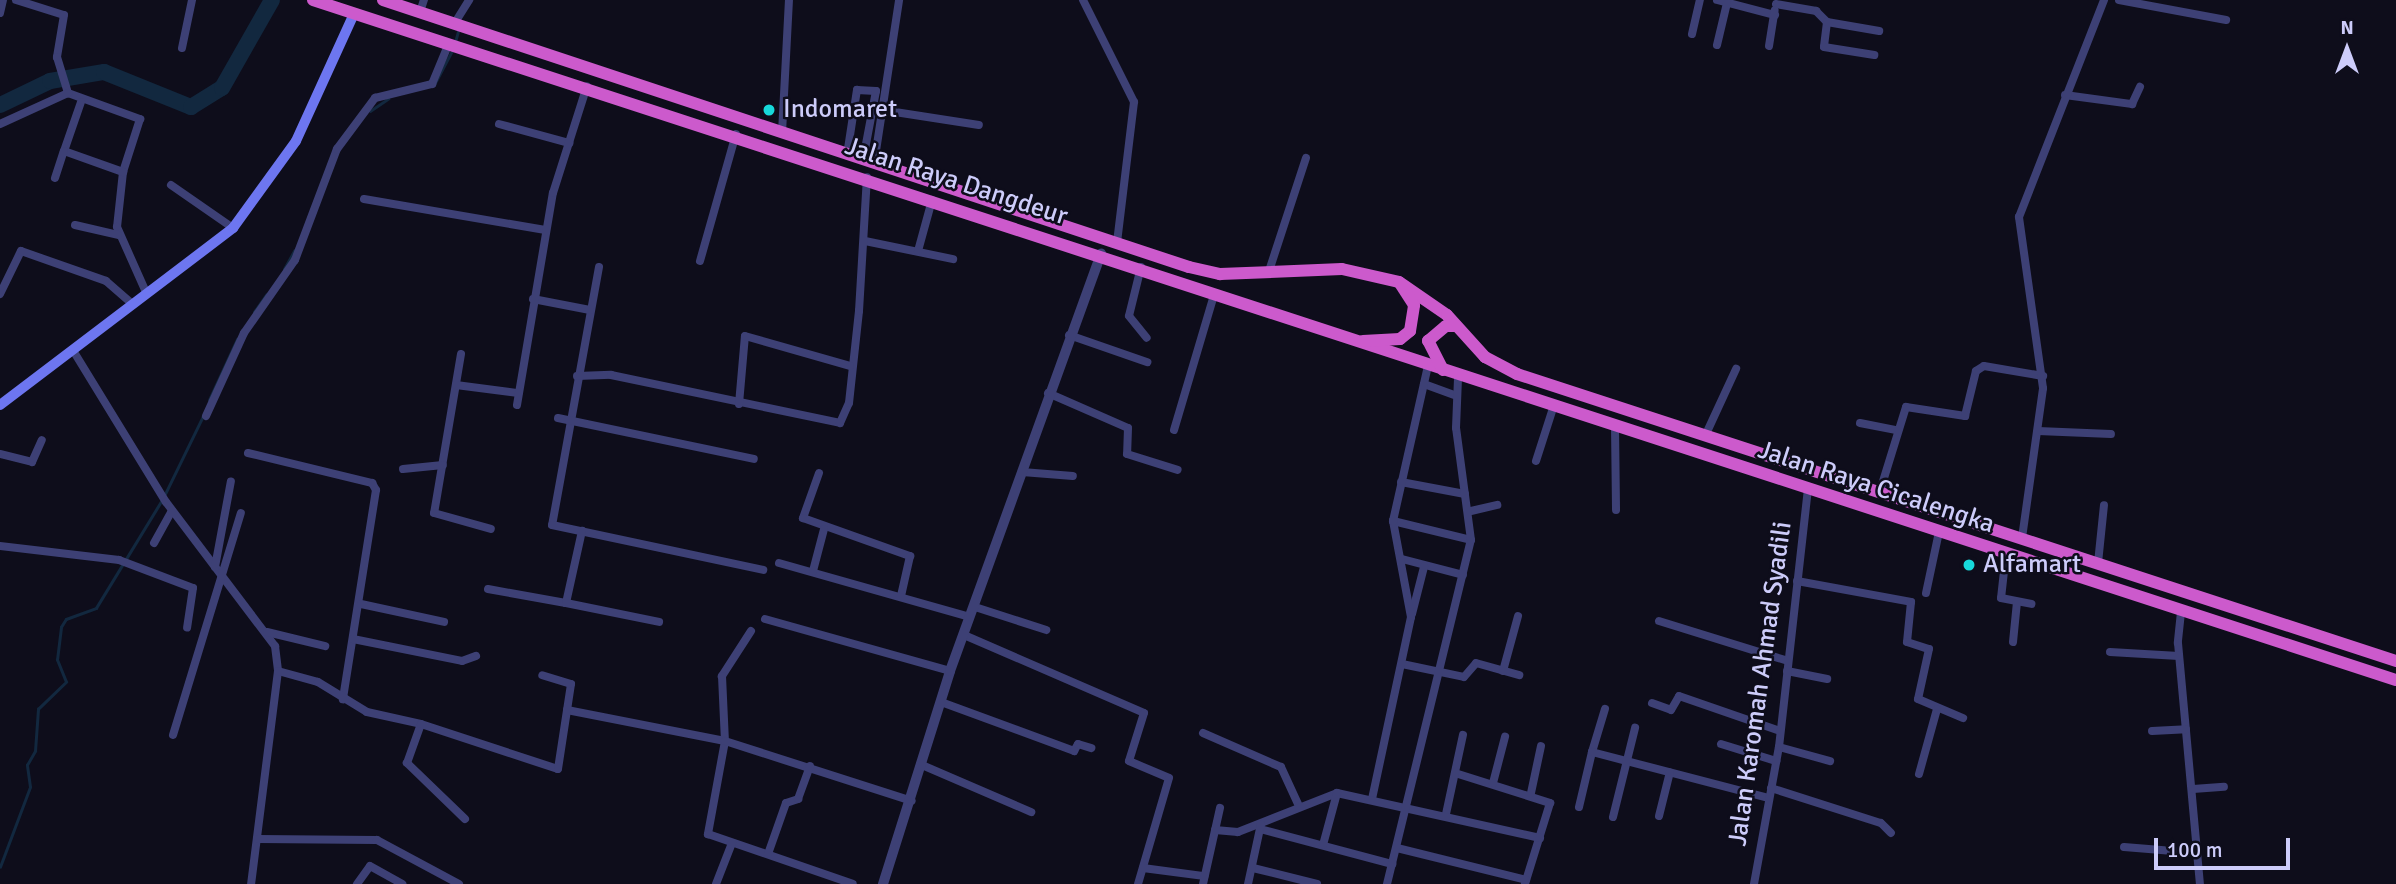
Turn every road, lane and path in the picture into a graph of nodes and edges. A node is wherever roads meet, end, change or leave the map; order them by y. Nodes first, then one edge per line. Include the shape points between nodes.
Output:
1 (3, 0) edge
2 (16, 0) edge
3 (192, 0) edge
4 (313, 0) edge
5 (383, 0) edge
6 (469, 0) edge
7 (789, 0) edge
8 (899, 0) edge
9 (1083, 0) edge
10 (1700, 0) edge
11 (1717, 0) edge
12 (2104, 0) edge
13 (2119, 0) edge
14 (1777, 2) edge
15 (1727, 3) junction
16 (422, 6) edge
17 (0, 13) edge
18 (354, 14) junction
19 (1775, 15) junction
20 (2226, 20) dead end
21 (459, 22) junction
22 (1827, 22) junction
23 (1879, 31) dead end
24 (1692, 34) dead end
25 (453, 44) junction
26 (1717, 45) dead end
27 (1769, 46) dead end
28 (182, 48) dead end
29 (1874, 55) dead end
30 (587, 86) junction
31 (2140, 87) dead end
32 (66, 89) junction
33 (2065, 95) junction
34 (81, 102) junction
35 (883, 110) junction
36 (0, 124) edge
37 (499, 124) dead end
38 (979, 125) dead end
39 (782, 133) junction
40 (736, 134) junction
41 (569, 143) junction
42 (64, 151) junction
43 (847, 155) junction
44 (1306, 158) dead end
45 (869, 162) junction
46 (123, 172) junction
47 (867, 177) junction
48 (55, 178) dead end
49 (171, 185) dead end
50 (932, 197) junction
51 (363, 199) dead end
52 (75, 225) dead end
53 (233, 228) junction
54 (545, 230) junction
55 (118, 235) junction
56 (865, 241) junction
57 (1117, 243) junction
58 (918, 251) junction
59 (1101, 253) junction
60 (953, 259) dead end
61 (699, 261) dead end
62 (599, 267) dead end
63 (1141, 267) junction
64 (1269, 271) junction
65 (1399, 282) junction
66 (146, 292) junction
67 (0, 294) edge
68 (1214, 295) junction
69 (533, 299) junction
70 (132, 304) junction
71 (590, 310) junction
72 (1457, 326) junction
73 (1069, 335) junction
74 (1147, 338) dead end
75 (1342, 340) junction
76 (74, 352) junction
77 (461, 354) dead end
78 (1147, 362) dead end
79 (850, 366) junction
80 (1428, 366) junction
81 (1736, 369) dead end
82 (1451, 375) junction
83 (577, 376) junction
84 (2043, 376) junction
85 (1424, 384) junction
86 (456, 385) junction
87 (518, 393) junction
88 (1048, 393) junction
89 (1457, 396) junction
90 (739, 404) junction
91 (0, 405) edge
92 (517, 405) dead end
93 (1553, 408) junction
94 (206, 416) dead end
95 (558, 418) dead end
96 (569, 420) junction
97 (1860, 424) dead end
98 (1615, 426) junction
99 (1174, 430) dead end
100 (1896, 430) junction
101 (2038, 431) junction
102 (1706, 434) junction
103 (2110, 434) dead end
104 (42, 439) dead end
105 (248, 453) dead end
106 (0, 454) edge
107 (754, 459) dead end
108 (1536, 461) dead end
109 (443, 465) junction
110 (403, 468) dead end
111 (1178, 470) dead end
112 (1022, 472) junction
113 (819, 473) dead end
114 (1073, 476) dead end
115 (231, 481) dead end
116 (1402, 482) junction
117 (1808, 489) junction
118 (1880, 491) junction
119 (1465, 494) junction
120 (1496, 505) dead end
121 (2104, 505) dead end
122 (1471, 510) junction
123 (1616, 510) dead end
124 (172, 511) junction
125 (241, 513) dead end
126 (1393, 520) junction
127 (491, 529) dead end
128 (824, 529) junction
129 (582, 531) junction
130 (1939, 532) junction
131 (2022, 538) junction
132 (1471, 541) junction
133 (154, 543) dead end
134 (0, 546) edge
135 (2006, 554) junction
136 (2078, 556) junction
137 (1402, 559) junction
138 (779, 563) dead end
139 (2098, 563) junction
140 (215, 567) junction
141 (1424, 567) junction
142 (763, 570) dead end
143 (813, 571) junction
144 (1463, 575) junction
145 (2071, 576) junction
146 (224, 578) junction
147 (1797, 581) junction
148 (488, 589) dead end
149 (1926, 593) dead end
150 (901, 596) junction
151 (2017, 602) junction
152 (566, 603) junction
153 (361, 604) junction
154 (2031, 604) dead end
155 (973, 612) junction
156 (2181, 612) junction
157 (1518, 616) dead end
158 (1412, 617) junction
159 (765, 618) dead end
160 (1659, 621) dead end
161 (444, 622) dead end
162 (659, 622) dead end
163 (187, 628) dead end
164 (1046, 630) dead end
165 (751, 631) dead end
166 (267, 632) junction
167 (964, 635) junction
168 (353, 639) junction
169 (2013, 642) dead end
170 (325, 646) dead end
171 (2110, 652) dead end
172 (476, 656) dead end
173 (2179, 656) junction
174 (1788, 661) junction
175 (2396, 662) edge
176 (1402, 664) junction
177 (1503, 670) junction
178 (1787, 670) junction
179 (278, 671) junction
180 (950, 671) junction
181 (1439, 672) junction
182 (542, 675) dead end
183 (1519, 675) dead end
184 (1827, 679) dead end
185 (2396, 680) edge
186 (344, 699) junction
187 (941, 702) junction
188 (1652, 703) dead end
189 (1605, 709) dead end
190 (1937, 709) junction
191 (567, 710) junction
192 (1964, 718) dead end
193 (421, 724) junction
194 (1636, 728) dead end
195 (2186, 729) junction
196 (1780, 731) junction
197 (2152, 732) dead end
198 (1203, 733) dead end
199 (173, 735) dead end
200 (1463, 735) dead end
201 (1505, 737) dead end
202 (725, 741) junction
203 (1721, 744) dead end
204 (1541, 746) dead end
205 (1779, 747) junction
206 (1091, 748) dead end
207 (1592, 752) junction
208 (1776, 761) junction
209 (1830, 761) dead end
210 (1626, 762) junction
211 (922, 765) junction
212 (810, 766) junction
213 (1670, 772) junction
214 (1455, 774) junction
215 (1919, 774) dead end
216 (1493, 783) junction
217 (2224, 787) dead end
218 (1771, 788) junction
219 (2193, 789) junction
220 (1337, 793) junction
221 (1531, 793) junction
222 (1768, 798) junction
223 (1373, 799) junction
224 (912, 801) junction
225 (1298, 804) junction
226 (1579, 807) dead end
227 (1220, 808) dead end
228 (1407, 809) junction
229 (1031, 812) dead end
230 (1446, 814) junction
231 (1659, 816) dead end
232 (1613, 817) dead end
233 (465, 819) dead end
234 (1261, 825) junction
235 (1215, 830) junction
236 (1891, 833) dead end
237 (1540, 838) junction
238 (258, 839) junction
239 (732, 843) junction
240 (1323, 845) junction
241 (2124, 847) dead end
242 (1397, 848) junction
243 (2199, 853) junction
244 (768, 854) junction
245 (1392, 864) junction
246 (1143, 868) junction
247 (1252, 868) junction
248 (1203, 880) edge
249 (1526, 882) edge
250 (1390, 883) edge
251 (251, 884) edge
252 (357, 884) edge
253 (402, 884) edge
254 (459, 884) edge
255 (716, 884) edge
256 (853, 884) edge
257 (883, 884) edge
258 (1138, 884) edge
259 (1248, 884) edge
260 (1317, 884) edge
261 (1754, 884) edge
262 (2200, 884) edge

1 - 17 street
2 - 32 street via 64,14 57,57
3 - 28 street
4 - 18 highway, Jalan Raya Dangdeur
5 - 16 highway, Jalan Raya Dangdeur
6 - 21 street
7 - 39 street
8 - 35 street
9 - 57 street via 1133,102
10 - 24 street
11 - 15 street
12 - 33 street
13 - 20 street
14 - 19 street
14 - 22 street via 1816,11
15 - 19 street
15 - 26 street
16 - 21 highway, Jalan Raya Dangdeur
18 - 25 highway, Jalan Raya Dangdeur
18 - 53 main road via 296,141
19 - 27 street
21 - 39 highway, Jalan Raya Dangdeur
22 - 23 street
22 - 29 street via 1824,47
25 - 30 highway, Jalan Raya Dangdeur
25 - 94 street via 432,84 374,98 337,149 295,260 244,333
30 - 40 highway, Jalan Raya Dangdeur
30 - 41 street
31 - 33 street via 2132,104
32 - 34 street
32 - 36 street
33 - 84 street via 2019,217
34 - 42 street
34 - 46 street via 140,119
35 - 38 street
35 - 45 street
37 - 41 street
39 - 43 highway, Jalan Raya Dangdeur
40 - 47 highway, Jalan Raya Dangdeur
40 - 61 street
41 - 54 street
42 - 46 street
42 - 48 street
43 - 45 highway, Jalan Raya Dangdeur
43 - 45 street via 857,90 876,91
44 - 64 street
45 - 57 highway, Jalan Raya Dangdeur
46 - 55 street
47 - 50 highway, Jalan Raya Dangdeur
47 - 56 street
49 - 53 street
50 - 58 street
50 - 59 highway, Jalan Raya Dangdeur
51 - 54 street
52 - 55 street
53 - 66 main road
54 - 69 street
55 - 66 street
56 - 58 street
56 - 79 street
57 - 64 highway, Jalan Raya Dangdeur via 1220,274
58 - 60 street
59 - 63 highway, Jalan Raya Dangdeur
59 - 73 street
62 - 71 street
63 - 68 highway, Jalan Raya Dangdeur
63 - 74 street via 1129,316
64 - 65 highway, Jalan Raya Dangdeur via 1342,269
65 - 72 highway, Jalan Raya Cicalengka
65 - 75 highway via 1414,305 1410,331 1387,341
66 - 70 main road
67 - 70 street via 21,251 106,281
68 - 75 highway, Jalan Raya Dangdeur
68 - 99 street
69 - 71 street
69 - 87 street
70 - 76 main road
71 - 83 street
72 - 82 highway via 1446,326 1428,341
72 - 102 highway, Jalan Raya Cicalengka via 1485,356 1517,374
73 - 78 street
73 - 88 street
75 - 80 highway, Jalan Raya Cicalengka
76 - 91 main road
76 - 124 street
77 - 86 street
79 - 90 street via 849,403 839,423
79 - 90 street via 745,336
80 - 82 highway, Jalan Raya Cicalengka
80 - 85 street
81 - 102 street
82 - 89 street
82 - 93 highway, Jalan Raya Cicalengka
83 - 90 street via 611,375
83 - 96 street
84 - 100 street via 1979,368 1968,414 1910,406
84 - 101 street
85 - 89 street
85 - 116 street
86 - 87 street
86 - 109 street
87 - 92 street
88 - 111 street via 1128,428 1127,454
88 - 112 street
89 - 119 street
93 - 98 highway, Jalan Raya Cicalengka
93 - 108 street
95 - 96 street
96 - 107 street
96 - 129 street via 552,525
97 - 100 street
98 - 117 highway, Jalan Raya Cicalengka
98 - 123 street
100 - 118 street
101 - 103 street
101 - 131 street
102 - 118 highway, Jalan Raya Cicalengka
104 - 106 street via 32,463
105 - 153 street via 372,483 378,499
109 - 110 street
109 - 127 street via 434,514
112 - 114 street
112 - 155 street
113 - 128 street via 802,515
115 - 140 street
116 - 119 street
116 - 126 street
117 - 130 highway, Jalan Raya Cicalengka
117 - 147 street, Jalan Karomah Ahmad Syadili
118 - 131 highway, Jalan Raya Cicalengka
119 - 122 street
120 - 122 street
121 - 139 street
122 - 132 street
124 - 133 street
124 - 140 street
125 - 146 street
126 - 132 street
126 - 137 street
128 - 143 street
128 - 150 street via 910,556
129 - 142 street
129 - 152 street
130 - 135 highway, Jalan Raya Cicalengka
130 - 149 street
131 - 136 highway, Jalan Raya Cicalengka
132 - 144 street
134 - 163 street via 122,561 195,590
135 - 145 highway, Jalan Raya Cicalengka
135 - 151 street via 2001,598
136 - 139 highway, Jalan Raya Cicalengka
136 - 145 highway
137 - 141 street
137 - 158 street
138 - 143 street
139 - 175 highway, Jalan Raya Cicalengka
140 - 146 street
141 - 144 street
141 - 158 street
143 - 150 street
144 - 181 street
145 - 156 highway, Jalan Raya Cicalengka
146 - 166 street
146 - 199 street
147 - 174 street, Jalan Karomah Ahmad Syadili
147 - 190 street via 1911,602 1907,642 1929,649 1918,699
148 - 152 street
150 - 155 street
151 - 154 street
151 - 169 street
152 - 162 street
153 - 161 street
153 - 168 street
155 - 164 street
155 - 167 street
156 - 173 street
156 - 185 highway, Jalan Raya Cicalengka
157 - 177 street
158 - 176 street
159 - 180 street
160 - 174 street
165 - 202 street via 723,671
166 - 170 street
166 - 179 street
167 - 180 street
167 - 246 street via 1144,713 1129,761 1169,778
168 - 172 street via 462,661
168 - 186 street
171 - 173 street
173 - 195 street
174 - 178 street, Jalan Karomah Ahmad Syadili
176 - 181 street
176 - 223 street
177 - 181 street via 1473,663 1466,676
177 - 183 street
178 - 184 street
178 - 196 street, Jalan Karomah Ahmad Syadili
179 - 186 street via 318,682
179 - 238 street
180 - 187 street
181 - 228 street
182 - 191 street via 571,684
186 - 193 street via 367,712
187 - 206 street via 1074,751 1078,744
187 - 211 street
188 - 196 street via 1671,710 1679,696
189 - 207 street
190 - 192 street
190 - 215 street
191 - 193 street via 558,769
191 - 202 street
193 - 233 street via 407,763
194 - 210 street
195 - 197 street
195 - 219 street
196 - 205 street, Jalan Karomah Ahmad Syadili
198 - 225 street via 1281,767
200 - 214 street
201 - 216 street
202 - 212 street
202 - 239 street via 708,833
203 - 208 street
204 - 221 street
205 - 208 street, Jalan Karomah Ahmad Syadili
205 - 209 street
207 - 210 street
207 - 226 street
208 - 218 street, Jalan Karomah Ahmad Syadili
210 - 213 street
210 - 232 street
211 - 224 street
211 - 229 street
212 - 224 street
212 - 244 street via 798,799 786,803
213 - 222 street
213 - 231 street
214 - 216 street
214 - 230 street
216 - 221 street
217 - 219 street
218 - 222 street, Jalan Karomah Ahmad Syadili
218 - 236 street via 1881,824
219 - 243 street
220 - 223 street
220 - 225 street
220 - 240 street
221 - 237 street via 1550,803
222 - 261 street, Jalan Karomah Ahmad Syadili
223 - 228 street
224 - 257 street
225 - 234 street
227 - 235 street
228 - 230 street
228 - 242 street
230 - 237 street
234 - 235 street via 1238,832
234 - 240 street
234 - 247 street
235 - 248 street
237 - 249 street
238 - 251 street
238 - 254 street via 377,840
239 - 244 street
239 - 255 street
240 - 245 street
241 - 243 street
242 - 245 street
242 - 249 street
243 - 262 street
244 - 256 street
245 - 250 street
246 - 248 street
246 - 258 street
247 - 259 street
247 - 260 street
252 - 253 street via 370,866

